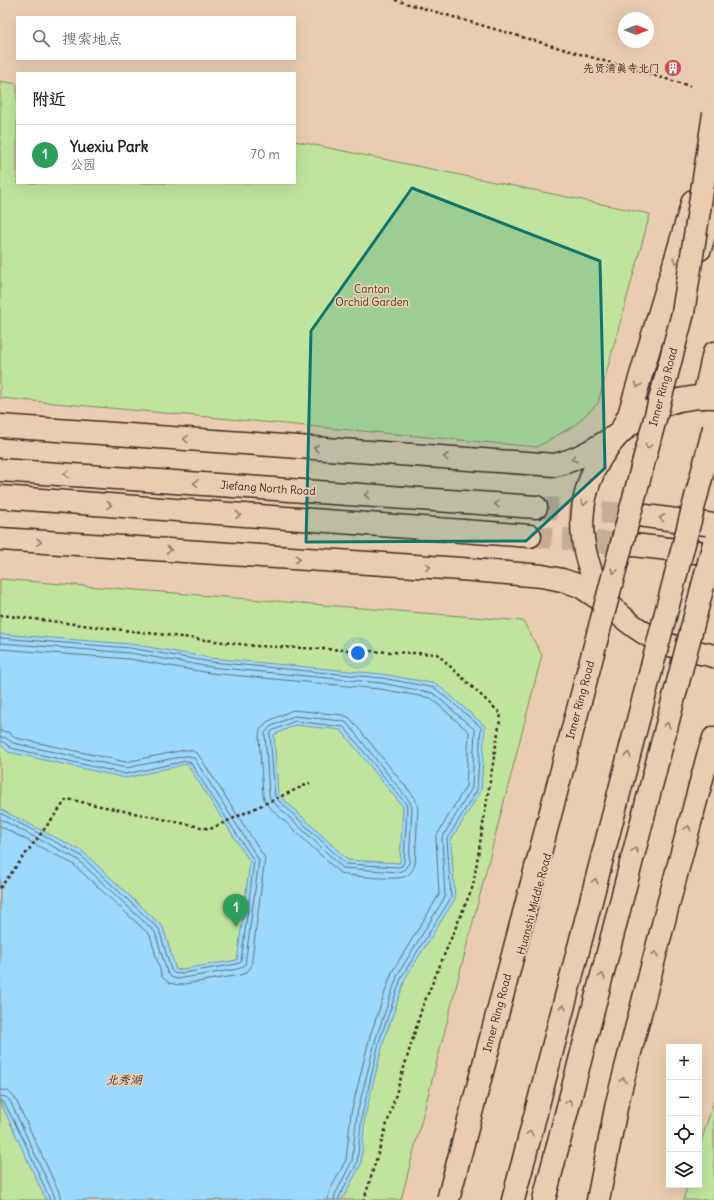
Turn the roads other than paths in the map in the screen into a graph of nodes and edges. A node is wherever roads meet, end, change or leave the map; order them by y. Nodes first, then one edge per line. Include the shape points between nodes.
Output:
1 (714, 114) edge
2 (714, 129) edge
3 (714, 200) edge
4 (683, 313) junction
5 (714, 353) edge
6 (709, 397) edge
7 (0, 426) edge
8 (714, 428) edge
9 (620, 433) junction
10 (0, 470) edge
11 (0, 498) edge
12 (536, 507) tunnel mouth
13 (638, 515) tunnel mouth
14 (714, 525) edge
15 (530, 536) tunnel mouth
16 (0, 539) edge
17 (714, 543) edge
18 (633, 545) tunnel mouth
19 (714, 554) edge
20 (611, 607) junction
21 (714, 656) edge
22 (714, 738) edge
23 (617, 1103) junction
24 (546, 1190) edge
25 (448, 1200) edge
26 (453, 1200) edge
27 (513, 1200) edge
28 (590, 1200) edge
29 (598, 1200) edge

1 - 4 main road, bridge
2 -> 9 main road via 638,388
3 - 4 main road, Inner Ring Road, bridge
4 -> 25 main road, Inner Ring Road, bridge
5 - 6 main road
6 - 9 main road via 672,402 654,409
9 -> 7 main road via 578,458 555,465
27 -> 8 main road, bridge
9 -> 20 main road via 604,452 589,480 582,515 583,546 588,564
12 -> 10 main road, Jiefang North Road
11 -> 15 main road
14 -> 13 main road
16 -> 20 main road via 542,576 580,586
24 -> 17 main road, bridge
18 - 19 main road
20 - 21 main road via 630,623 663,643
20 - 26 main road, Huanshi Middle Road
23 -> 22 main road
23 - 28 main road
23 - 29 main road

